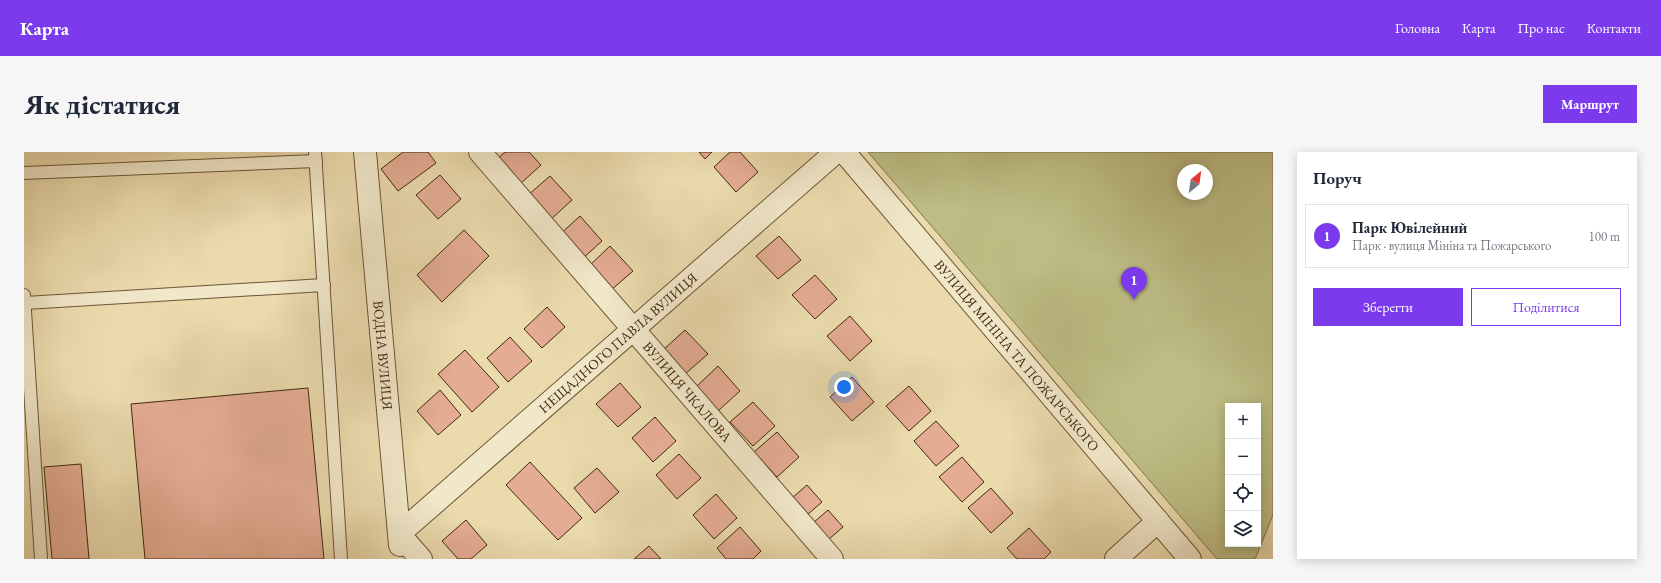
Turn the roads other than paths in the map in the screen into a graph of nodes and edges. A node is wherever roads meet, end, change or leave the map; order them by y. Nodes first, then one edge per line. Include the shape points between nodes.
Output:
1 (364, 152) edge
2 (480, 152) edge
3 (836, 152) edge
4 (844, 152) edge
5 (315, 156) edge
6 (24, 173) edge
7 (324, 284) junction
8 (24, 299) edge
9 (633, 329) junction
10 (1158, 521) junction
11 (400, 534) junction
12 (42, 559) edge
13 (341, 559) edge
14 (402, 559) edge
15 (421, 559) edge
16 (832, 559) edge
17 (1116, 559) edge
18 (1190, 559) edge

1 - 11 street, ВОДНА ВУЛИЦЯ
2 - 9 street, ВУЛИЦЯ ЧКАЛОВА
3 - 9 street, НЕЩАДНОГО ПАВЛА ВУЛИЦЯ
4 - 10 street, ВУЛИЦЯ МІНІНА ТА ПОЖАРСЬКОГО
5 - 6 lane
5 - 7 lane
7 - 8 lane
7 - 13 lane
8 - 12 lane
9 - 11 street, НЕЩАДНОГО ПАВЛА ВУЛИЦЯ
9 - 16 street, ВУЛИЦЯ ЧКАЛОВА
10 - 17 street
10 - 18 street, ВУЛИЦЯ МІНІНА ТА ПОЖАРСЬКОГО
11 - 14 street, ВОДНА ВУЛИЦЯ
11 - 15 street

